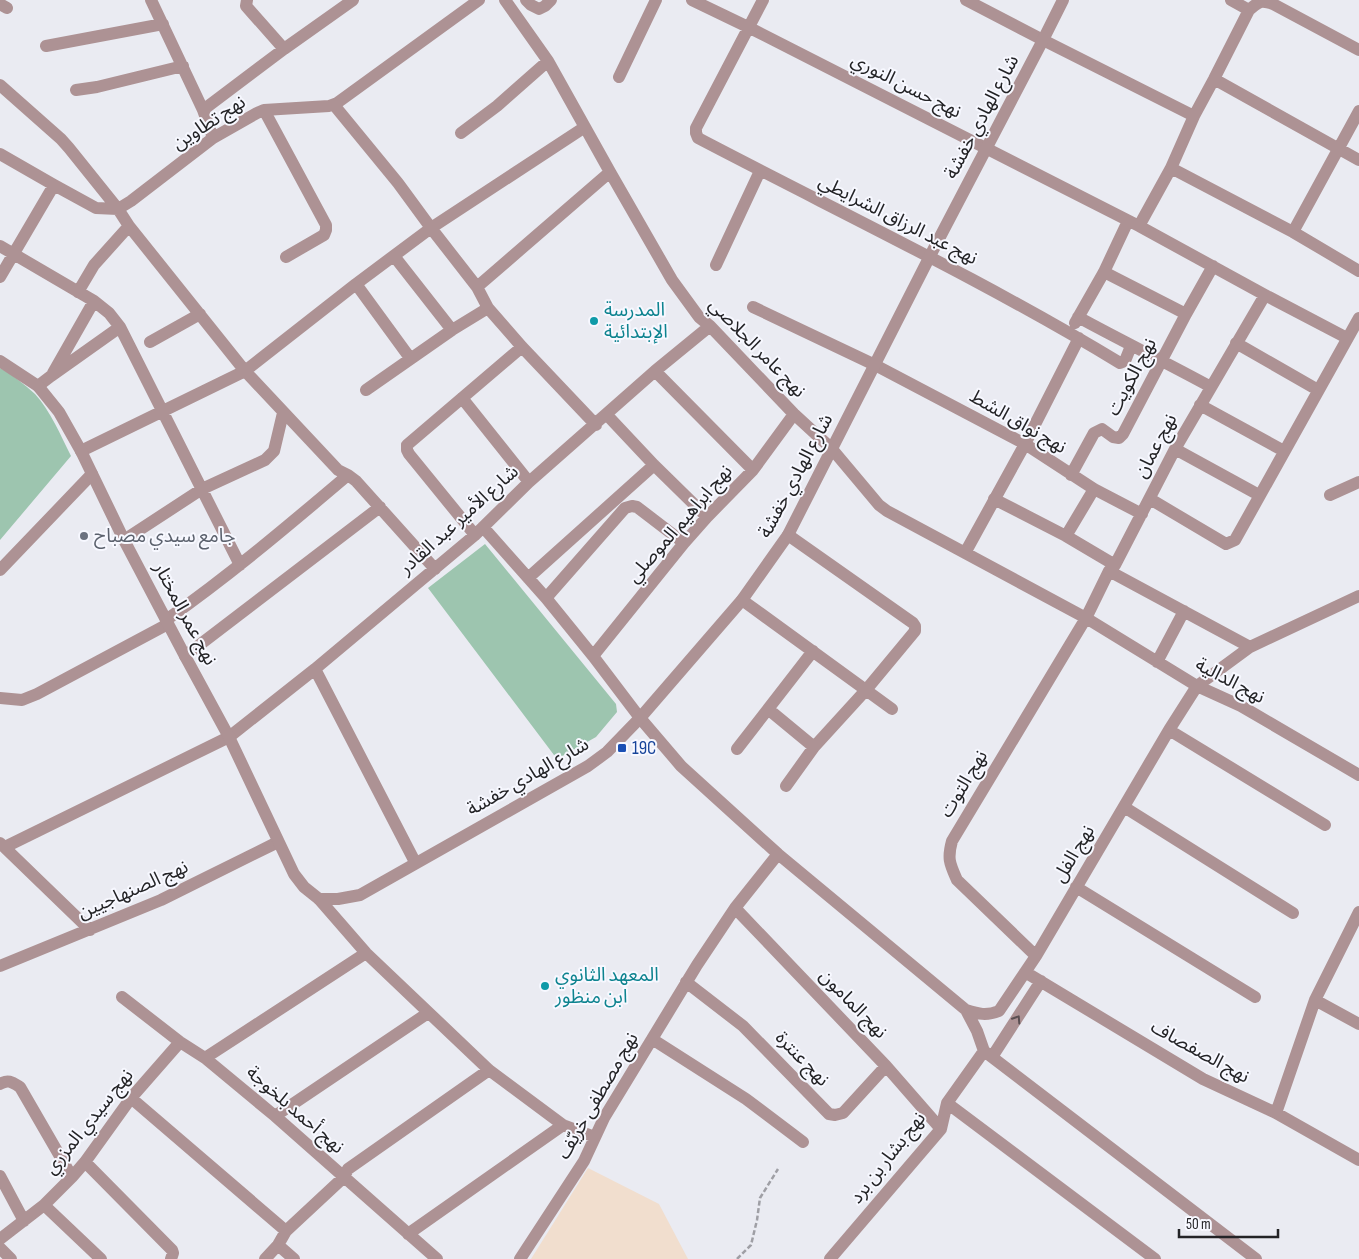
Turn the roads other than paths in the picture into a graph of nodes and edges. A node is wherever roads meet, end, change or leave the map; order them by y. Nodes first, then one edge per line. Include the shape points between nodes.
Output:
1 (152, 0) edge
2 (247, 0) edge
3 (353, 0) edge
4 (479, 0) edge
5 (506, 0) edge
6 (526, 0) edge
7 (551, 0) edge
8 (656, 0) edge
9 (692, 0) edge
10 (763, 0) edge
11 (966, 0) edge
12 (1063, 0) edge
13 (1231, 0) edge
14 (1249, 10) junction
15 (163, 24) junction
16 (748, 27) junction
17 (1043, 40) junction
18 (46, 46) dead end
19 (284, 49) junction
20 (1359, 50) edge
21 (548, 61) junction
22 (183, 66) junction
23 (619, 76) dead end
24 (1214, 79) junction
25 (0, 85) edge
26 (76, 90) dead end
27 (334, 105) junction
28 (203, 110) junction
29 (264, 110) junction
30 (1359, 111) edge
31 (1194, 116) junction
32 (585, 127) junction
33 (461, 133) dead end
34 (213, 138) junction
35 (987, 148) junction
36 (1338, 148) junction
37 (0, 154) edge
38 (1359, 160) edge
39 (1171, 168) junction
40 (760, 171) junction
41 (610, 172) junction
42 (54, 186) junction
43 (118, 209) junction
44 (1134, 224) junction
45 (129, 226) junction
46 (431, 228) junction
47 (1293, 232) junction
48 (0, 246) edge
49 (14, 254) junction
50 (394, 256) junction
51 (930, 256) junction
52 (286, 257) dead end
53 (716, 266) dead end
54 (1213, 266) junction
55 (1359, 271) edge
56 (1104, 272) junction
57 (0, 277) edge
58 (356, 284) junction
59 (477, 287) junction
60 (78, 292) junction
61 (1265, 295) junction
62 (94, 301) junction
63 (753, 307) dead end
64 (488, 308) junction
65 (200, 314) junction
66 (1186, 314) junction
67 (1078, 317) junction
68 (1359, 318) edge
69 (710, 326) junction
70 (120, 327) junction
71 (452, 330) junction
72 (1074, 335) junction
73 (1347, 338) junction
74 (150, 342) dead end
75 (1236, 343) junction
76 (1131, 346) junction
77 (522, 347) junction
78 (410, 358) junction
79 (1162, 360) junction
80 (0, 361) edge
81 (875, 365) junction
82 (246, 371) junction
83 (655, 372) junction
84 (51, 376) junction
85 (38, 386) junction
86 (1211, 386) junction
87 (366, 390) dead end
88 (1318, 390) junction
89 (462, 398) junction
90 (1200, 405) junction
91 (162, 410) junction
92 (283, 412) junction
93 (794, 414) junction
94 (607, 415) junction
95 (596, 425) junction
96 (1025, 444) junction
97 (832, 449) junction
98 (1175, 449) junction
99 (81, 450) junction
100 (1284, 451) junction
101 (654, 465) junction
102 (753, 470) junction
103 (92, 474) junction
104 (348, 475) junction
105 (1071, 475) junction
106 (529, 482) junction
107 (1359, 482) edge
108 (1094, 488) junction
109 (202, 489) junction
110 (1259, 495) junction
111 (1330, 495) dead end
112 (994, 499) junction
113 (1150, 499) junction
114 (380, 508) junction
115 (1142, 514) junction
116 (707, 517) junction
117 (479, 531) junction
118 (788, 535) junction
119 (1066, 536) junction
120 (124, 540) junction
121 (684, 544) junction
122 (965, 553) junction
123 (240, 565) junction
124 (435, 568) junction
125 (1112, 568) junction
126 (0, 570) edge
127 (528, 578) junction
128 (1359, 596) edge
129 (546, 598) junction
130 (742, 600) junction
131 (1184, 611) junction
132 (1086, 618) junction
133 (167, 622) junction
134 (1250, 647) junction
135 (813, 651) junction
136 (184, 656) junction
137 (593, 656) junction
138 (1157, 662) junction
139 (315, 669) junction
140 (1197, 686) junction
141 (866, 690) junction
142 (0, 698) edge
143 (768, 709) junction
144 (892, 709) dead end
145 (640, 718) junction
146 (1169, 730) junction
147 (229, 737) junction
148 (814, 747) junction
149 (738, 749) dead end
150 (1359, 775) edge
151 (786, 786) dead end
152 (1124, 807) junction
153 (1325, 825) dead end
154 (278, 842) junction
155 (2, 845) edge
156 (778, 854) junction
157 (415, 862) junction
158 (1076, 887) junction
159 (319, 899) junction
160 (735, 908) junction
161 (1359, 912) edge
162 (1293, 913) dead end
163 (90, 930) junction
164 (366, 954) junction
165 (1036, 956) junction
166 (0, 966) edge
167 (1025, 972) junction
168 (1041, 981) junction
169 (686, 982) junction
170 (122, 997) dead end
171 (1255, 997) dead end
172 (1315, 1000) junction
173 (966, 1010) junction
174 (428, 1013) junction
175 (1359, 1024) edge
176 (652, 1039) junction
177 (180, 1042) junction
178 (988, 1054) junction
179 (205, 1058) junction
180 (886, 1066) junction
181 (490, 1070) junction
182 (0, 1084) edge
183 (131, 1098) junction
184 (947, 1103) junction
185 (1276, 1114) junction
186 (275, 1116) junction
187 (563, 1125) junction
188 (941, 1129) junction
189 (595, 1137) junction
190 (803, 1142) dead end
191 (1359, 1160) edge
192 (84, 1162) junction
193 (0, 1176) edge
194 (72, 1177) junction
195 (344, 1178) junction
196 (44, 1205) junction
197 (24, 1220) junction
198 (286, 1231) junction
199 (408, 1234) junction
200 (0, 1238) edge
201 (278, 1246) junction
202 (0, 1248) edge
203 (1248, 1256) edge
204 (11, 1259) edge
205 (100, 1259) edge
206 (171, 1259) edge
207 (265, 1259) edge
208 (294, 1259) edge
209 (437, 1259) edge
210 (520, 1259) edge
211 (830, 1259) edge
212 (1155, 1259) edge

1 - 15 street
2 - 19 street via 246,6
3 - 19 street
4 - 27 street
5 - 21 street, نهج عامر الجلاصي
6 - 7 street via 539,9
8 - 23 street
9 - 16 street, نهج حسن النوري
10 - 16 street
11 - 17 street
12 - 17 street, شارع الهادي خفشة
13 - 14 street
14 - 20 street via 1265,1 1274,4
14 - 24 street
15 - 18 street
15 - 22 street
16 - 35 street, نهج حسن النوري
16 - 40 street, نهج عبد الرزاق الشرايطي via 696,133 698,138
17 - 31 street
17 - 35 street, شارع الهادي خفشة
19 - 28 street
21 - 32 street, نهج عامر الجلاصي
21 - 33 street
22 - 26 street
22 - 28 street
24 - 31 street
24 - 36 street
25 - 43 street via 60,139
27 - 29 street, نهج تطاوين
27 - 46 street
28 - 34 street
29 - 34 street, نهج تطاوين
29 - 52 street via 326,225 324,235
30 - 36 street
31 - 39 street
32 - 41 street, نهج عامر الجلاصي
32 - 46 street
34 - 43 street, نهج تطاوين
35 - 44 street, نهج حسن النوري
35 - 51 street, شارع الهادي خفشة
36 - 38 street
36 - 47 street
37 - 42 street
39 - 44 street
39 - 47 street
40 - 51 street, نهج عبد الرزاق الشرايطي
40 - 53 street
41 - 59 street
41 - 69 street, نهج عامر الجلاصي via 672,280 699,317
42 - 43 street via 96,208
42 - 49 street
43 - 45 street
44 - 54 street, نهج حسن النوري
44 - 56 street
45 - 60 street via 94,264
45 - 65 street
46 - 50 street
46 - 59 street
47 - 55 street
48 - 49 street
49 - 57 street
49 - 60 street
50 - 58 street
50 - 71 street
51 - 72 street, نهج عبد الرزاق الشرايطي
51 - 81 street, شارع الهادي خفشة
54 - 61 street, نهج حسن النوري
54 - 66 street, نهج الكويت
56 - 66 street
56 - 67 street
58 - 78 street
58 - 82 street
59 - 64 street
60 - 62 street
61 - 73 street, نهج حسن النوري
61 - 75 street, نهج عمان
62 - 70 street
62 - 84 street
63 - 81 street, نهج نواق الشط
64 - 71 street
64 - 77 street
65 - 74 street
65 - 82 street
66 - 79 street, نهج الكويت
67 - 72 street
67 - 76 street
68 - 73 street
69 - 83 street, شارع الأمير عبد القادر
69 - 93 street, نهج عامر الجلاصي
70 - 84 street
70 - 91 street
71 - 78 street
72 - 76 street, نهج عبد الرزاق الشرايطي via 1120,363 1125,361
72 - 96 street
73 - 88 street
75 - 86 street, نهج عمان
75 - 88 street
76 - 79 street
77 - 89 street
77 - 95 street
78 - 87 street
79 - 86 street
79 - 105 street, نهج الكويت via 1123,434 1119,438 1102,430 1094,433
80 - 85 street, نهج عمر المختار
81 - 96 street, نهج نواق الشط
81 - 97 street, شارع الهادي خفشة
82 - 91 street
82 - 92 street
83 - 94 street, شارع الأمير عبد القادر
83 - 102 street
84 - 85 street
85 - 99 street, نهج عمر المختار via 59,412
86 - 90 street, نهج عمان
88 - 100 street
89 - 106 street
89 - 117 street via 414,438 407,445 407,450
90 - 98 street, نهج عمان
90 - 100 street
91 - 99 street
91 - 109 street
92 - 104 street via 338,470
92 - 109 street via 274,451 266,460
93 - 97 street, نهج عامر الجلاصي
93 - 102 street, نهج ابراهيم الموصلي
94 - 95 street, شارع الأمير عبد القادر
94 - 101 street
95 - 106 street, شارع الأمير عبد القادر
96 - 105 street, نهج نواق الشط
96 - 112 street
97 - 118 street, شارع الهادي خفشة
97 - 122 street, نهج عامر الجلاصي via 870,496 887,511
98 - 110 street
98 - 113 street, نهج عمان
99 - 103 street, نهج عمر المختار
100 - 110 street
101 - 116 street
101 - 127 street
102 - 116 street, نهج ابراهيم الموصلي
103 - 120 street, نهج عمر المختار
103 - 126 street
104 - 114 street
104 - 123 street
105 - 108 street, نهج نواق الشط
106 - 117 street, شارع الأمير عبد القادر
107 - 111 street
108 - 115 street, نهج نواق الشط
108 - 119 street
109 - 120 street
109 - 123 street
110 - 113 street via 1235,540 1226,544
112 - 119 street
112 - 122 street
113 - 115 street, نهج عمان
114 - 124 street
114 - 136 street
115 - 125 street, نهج عمان
116 - 121 street, نهج ابراهيم الموصلي
117 - 124 street, شارع الأمير عبد القادر
117 - 127 street
118 - 130 street, شارع الهادي خفشة
118 - 141 street via 915,626 915,631
119 - 125 street
120 - 133 street, نهج عمر المختار
121 - 129 street via 637,507 625,508
121 - 137 street, نهج ابراهيم الموصلي
122 - 132 street, نهج عامر الجلاصي
123 - 133 street
124 - 139 street, شارع الأمير عبد القادر
125 - 131 street
125 - 132 street, نهج عمان
127 - 129 street
128 - 134 street
129 - 137 street
130 - 135 street
130 - 145 street, شارع الهادي خفشة
131 - 134 street
131 - 138 street
132 - 138 street, نهج الدالية
132 - 165 street, نهج التوت via 952,841 948,855 957,880
133 - 136 street, نهج عمر المختار
133 - 142 street via 37,694 22,700
134 - 140 street
135 - 141 street
135 - 143 street
136 - 147 street, نهج عمر المختار
137 - 145 street
138 - 140 street, نهج الدالية
139 - 147 street, شارع الأمير عبد القادر
139 - 157 street
140 - 146 street, نهج الفل
140 - 150 street, نهج الدالية via 1241,706
141 - 144 street
141 - 148 street
143 - 148 street
143 - 149 street
145 - 156 street via 681,766
145 - 157 street, شارع الهادي خفشة via 588,766
146 - 152 street, نهج الفل
146 - 153 street
147 - 154 street, نهج عمر المختار
147 - 155 street, شارع الأمير عبد القادر
148 - 151 street
152 - 158 street, نهج الفل
152 - 162 street
154 - 159 street, نهج عمر المختار via 299,881
154 - 163 street, نهج الصنهاجيين via 161,900
155 - 163 street
156 - 160 street, نهج مصطفى خريّف
156 - 173 street
157 - 159 street, شارع الهادي خفشة via 360,894
158 - 165 street, نهج الفل
158 - 171 street
159 - 164 street, نهج عمر المختار
160 - 169 street, نهج مصطفى خريّف
160 - 180 street, نهج المامون
161 - 172 street
163 - 166 street, نهج الصنهاجيين
164 - 174 street, نهج عمر المختار
164 - 179 street
165 - 167 street, نهج الفل
167 - 168 street, نهج الصفصاف
167 - 173 street, نهج الفل via 999,1010 980,1015
178 -> 168 street, نهج بشار بن برد
168 - 185 street, نهج الصفصاف via 1203,1079
169 - 176 street, نهج مصطفى خريّف
169 - 180 street, نهج عنترة via 743,1026 829,1114 843,1112
170 - 177 street, نهج أحمد بلخوجة
172 - 175 street
172 - 185 street
173 - 178 street
174 - 181 street, نهج عمر المختار
174 - 186 street
176 - 189 street, نهج مصطفى خريّف
176 - 190 street via 746,1099
177 - 179 street, نهج أحمد بلخوجة
177 - 183 street, نهج سيدي المزري
178 - 184 street, نهج بشار بن برد
178 - 203 street
179 - 186 street, نهج أحمد بلخوجة
180 - 188 street, نهج المامون
181 - 187 street, نهج عمر المختار
181 - 195 street via 348,1169
182 - 194 street via 12,1081 20,1087
183 - 192 street, نهج سيدي المزري
183 - 198 street
184 - 188 street, نهج بشار بن برد
184 - 212 street
185 - 191 street, نهج الصفصاف
186 - 195 street, نهج أحمد بلخوجة
187 - 189 street, نهج عمر المختار
187 - 199 street
188 - 211 street, نهج بشار بن برد
189 - 210 street, نهج مصطفى خريّف via 584,1161
192 - 194 street, نهج سيدي المزري
192 - 206 street via 172,1250
193 - 197 street
194 - 196 street, نهج سيدي المزري
195 - 198 street
195 - 199 street, نهج أحمد بلخوجة
196 - 197 street, نهج سيدي المزري
196 - 205 street
197 - 200 street, نهج سيدي المزري
198 - 201 street
199 - 209 street, نهج أحمد بلخوجة
201 - 207 street
201 - 208 street
202 - 204 street

